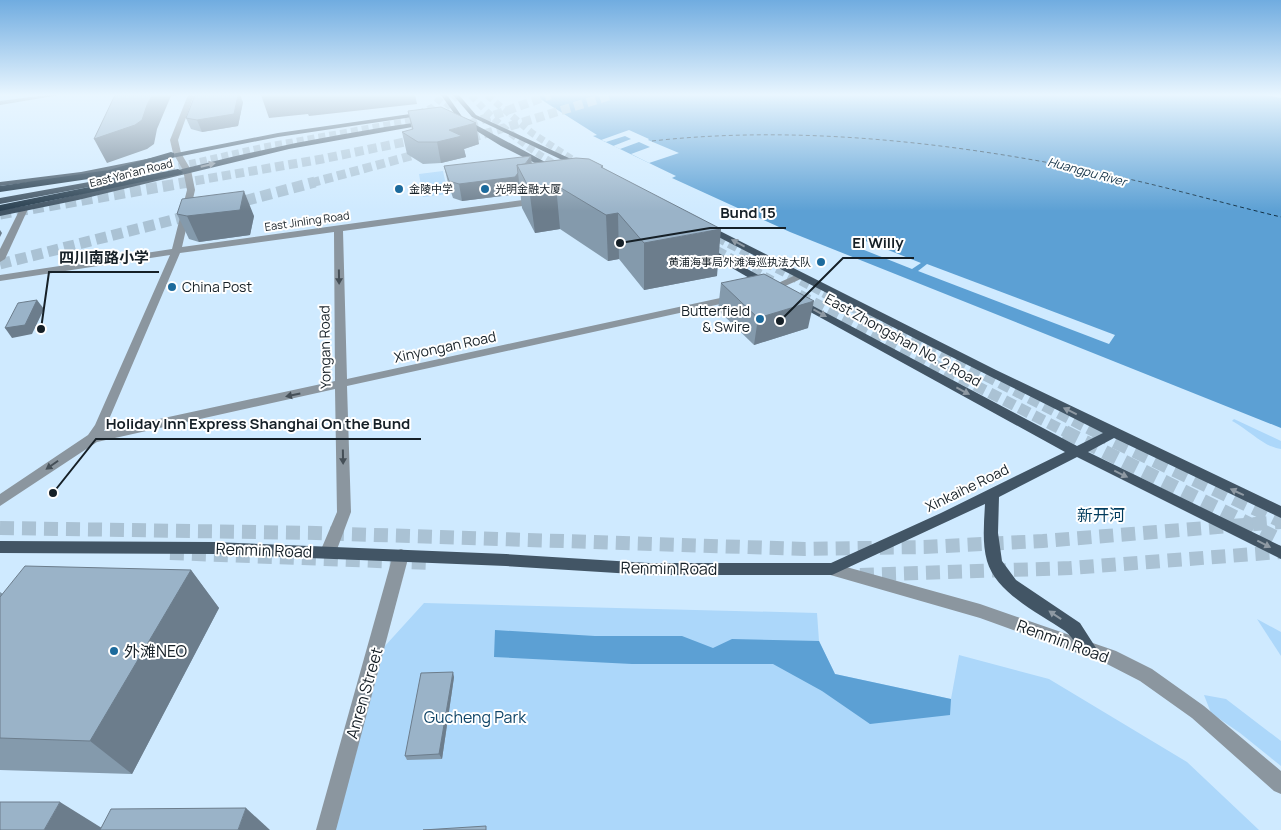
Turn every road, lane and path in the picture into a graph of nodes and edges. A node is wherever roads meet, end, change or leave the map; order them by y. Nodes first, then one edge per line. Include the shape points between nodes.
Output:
1 (176, 134) edge
2 (289, 134) edge
3 (361, 134) edge
4 (487, 134) edge
5 (511, 134) tunnel mouth
6 (174, 154) junction
7 (151, 170) junction
8 (592, 170) edge
9 (182, 171) junction
10 (563, 173) edge
11 (0, 184) edge
12 (52, 184) junction
13 (0, 189) edge
14 (0, 195) edge
15 (548, 198) edge
16 (0, 201) edge
17 (31, 204) junction
18 (0, 207) edge
19 (0, 213) edge
20 (694, 221) edge
21 (338, 229) junction
22 (693, 242) edge
23 (176, 251) junction
24 (0, 259) edge
25 (800, 276) junction
26 (0, 278) edge
27 (775, 288) junction
28 (341, 385) junction
29 (1114, 433) junction
30 (93, 438) junction
31 (1077, 452) junction
32 (992, 494) junction
33 (0, 501) edge
34 (1281, 512) edge
35 (0, 547) edge
36 (328, 552) junction
37 (1281, 553) edge
38 (401, 555) junction
39 (832, 569) junction
40 (1088, 648) junction
41 (1281, 784) edge
42 (326, 830) edge

1 - 6 street
2 - 6 main road, East Yan'an Road
9 -> 3 main road, East Yan'an Road via 304,143
4 - 10 main road
5 - 8 main road
6 - 9 street
6 - 11 main road, East Yan'an Road via 89,172
6 - 12 highway via 130,168
7 - 12 highway
7 - 14 main road via 59,188
7 - 16 main road
7 - 17 highway
9 - 17 highway
9 - 23 street via 191,190
12 - 13 highway
12 - 14 highway
15 - 21 street, East Jinling Road
17 - 18 highway
17 - 19 main road
17 - 24 street
25 -> 20 main road, East Zhongshan No. 2 Road
21 - 23 street, East Jinling Road
21 -> 28 street, Yongan Road
22 - 27 main road, East Zhongshan No. 2 Road
23 - 26 street, East Jinling Road
23 - 30 street
25 - 27 street, Xinyongan Road
29 -> 25 main road, East Zhongshan No. 2 Road
27 - 28 street, Xinyongan Road
27 -> 31 main road, East Zhongshan No. 2 Road
28 -> 30 street, Xinyongan Road
28 -> 36 street, Yongan Road via 344,512
29 - 31 main road, Xinkaihe Road
34 -> 29 main road, East Zhongshan No. 2 Road
30 -> 33 street
31 - 32 main road, Xinkaihe Road
31 -> 37 main road, East Zhongshan No. 2 Road
32 - 39 main road, Xinkaihe Road
40 -> 32 main road via 1074,628 1010,585 995,562 991,533
35 - 36 main road, Renmin Road
36 - 38 main road, Renmin Road
38 - 39 main road, Renmin Road via 649,568
38 - 42 street, Anren Street
39 - 40 street, Renmin Road via 980,611
40 - 41 street, Renmin Road via 1146,676 1198,712

